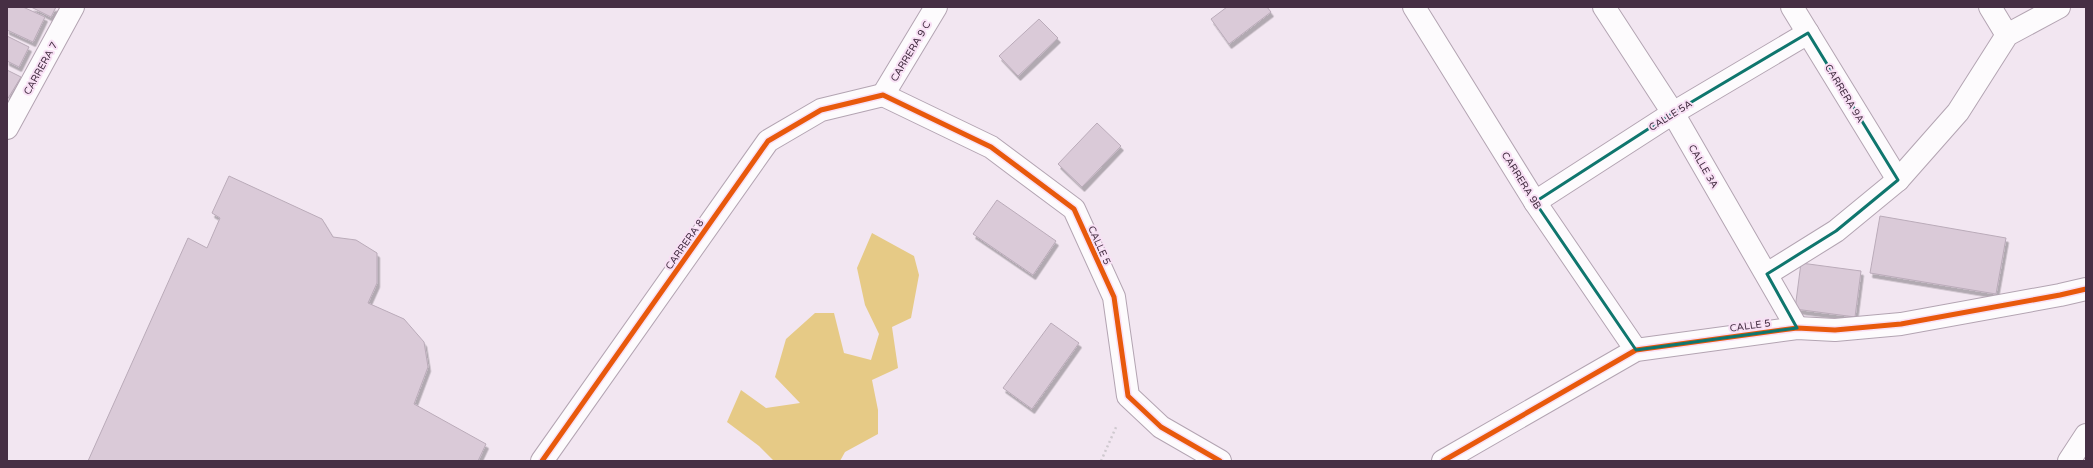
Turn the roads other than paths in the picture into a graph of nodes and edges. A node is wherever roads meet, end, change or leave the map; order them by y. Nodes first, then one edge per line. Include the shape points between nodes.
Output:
1 (73, 7) edge
2 (936, 7) edge
3 (1414, 7) edge
4 (1604, 7) edge
5 (1792, 7) edge
6 (1990, 7) edge
7 (2059, 7) edge
8 (1808, 33) junction
9 (2007, 35) junction
10 (883, 94) junction
11 (1673, 113) junction
12 (7, 128) edge
13 (1898, 180) junction
14 (1535, 202) junction
15 (1767, 274) junction
16 (2086, 289) edge
17 (1797, 328) junction
18 (1636, 350) junction
19 (2086, 435) edge
20 (542, 461) edge
21 (1220, 461) edge
22 (1443, 461) edge
23 (2069, 461) edge

1 - 12 street, CARRERA 7
2 - 10 street, CARRERA 9 C
3 - 14 street, CARRERA 9B
4 - 11 street, CALLE 3A
5 - 8 street, CARRERA 9A
6 - 9 street
7 - 9 street
8 - 11 street, CALLE 5A
8 - 13 street, CARRERA 9A
9 - 13 street via 1958,112
10 - 20 street, CARRERA 8 via 821,110 768,141
10 - 21 street, CALLE 5 via 991,147 1074,209 1114,297 1128,396 1161,427
11 - 14 street, CALLE 5A
11 - 15 street, CALLE 3A
13 - 15 street via 1836,231
14 - 18 street, CARRERA 9B
15 - 17 street, CALLE 3A
16 - 17 street, CALLE 5 via 1901,324 1835,330
17 - 18 street, CALLE 5
18 - 22 street, CALLE 5
19 - 23 street

